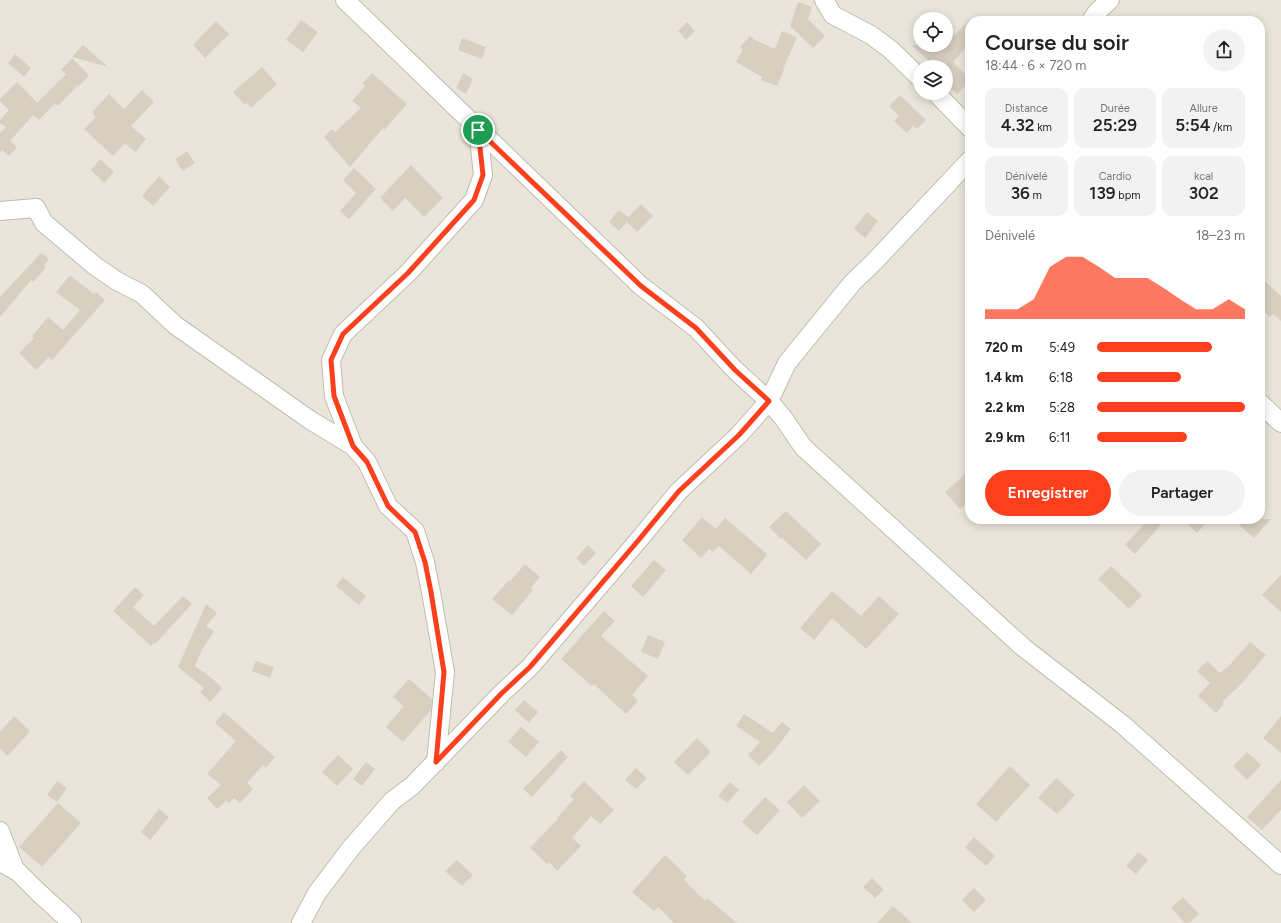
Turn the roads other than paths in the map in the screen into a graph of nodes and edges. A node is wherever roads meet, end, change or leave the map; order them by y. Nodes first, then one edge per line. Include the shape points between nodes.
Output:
1 (345, 0) edge
2 (824, 0) edge
3 (1110, 0) edge
4 (1095, 16) edge
5 (913, 71) edge
6 (943, 100) edge
7 (965, 123) edge
8 (478, 130) junction
9 (965, 165) edge
10 (0, 211) edge
11 (769, 401) junction
12 (1265, 408) edge
13 (1281, 422) edge
14 (353, 446) junction
15 (436, 762) junction
16 (0, 832) edge
17 (0, 862) edge
18 (1281, 865) edge
19 (16, 870) junction
20 (72, 923) edge
21 (300, 923) edge

1 - 8 street
2 - 5 street via 833,15 871,35
3 - 4 street
6 - 7 street
8 - 11 street via 641,286 696,328 735,370
8 - 14 street via 483,175 474,200 408,273 343,334 331,360 334,396
9 - 11 street via 853,282 787,363
10 - 14 street via 36,208 44,223 95,266 142,294 175,325 310,420
11 - 15 street via 739,435 679,491 530,667
11 - 18 street via 803,448 1024,648 1122,724
12 - 13 street
14 - 15 street via 367,462 388,506 415,532 425,562 444,672
15 - 21 street via 392,802 351,848 317,893
16 - 19 street
17 - 19 street
19 - 20 street

